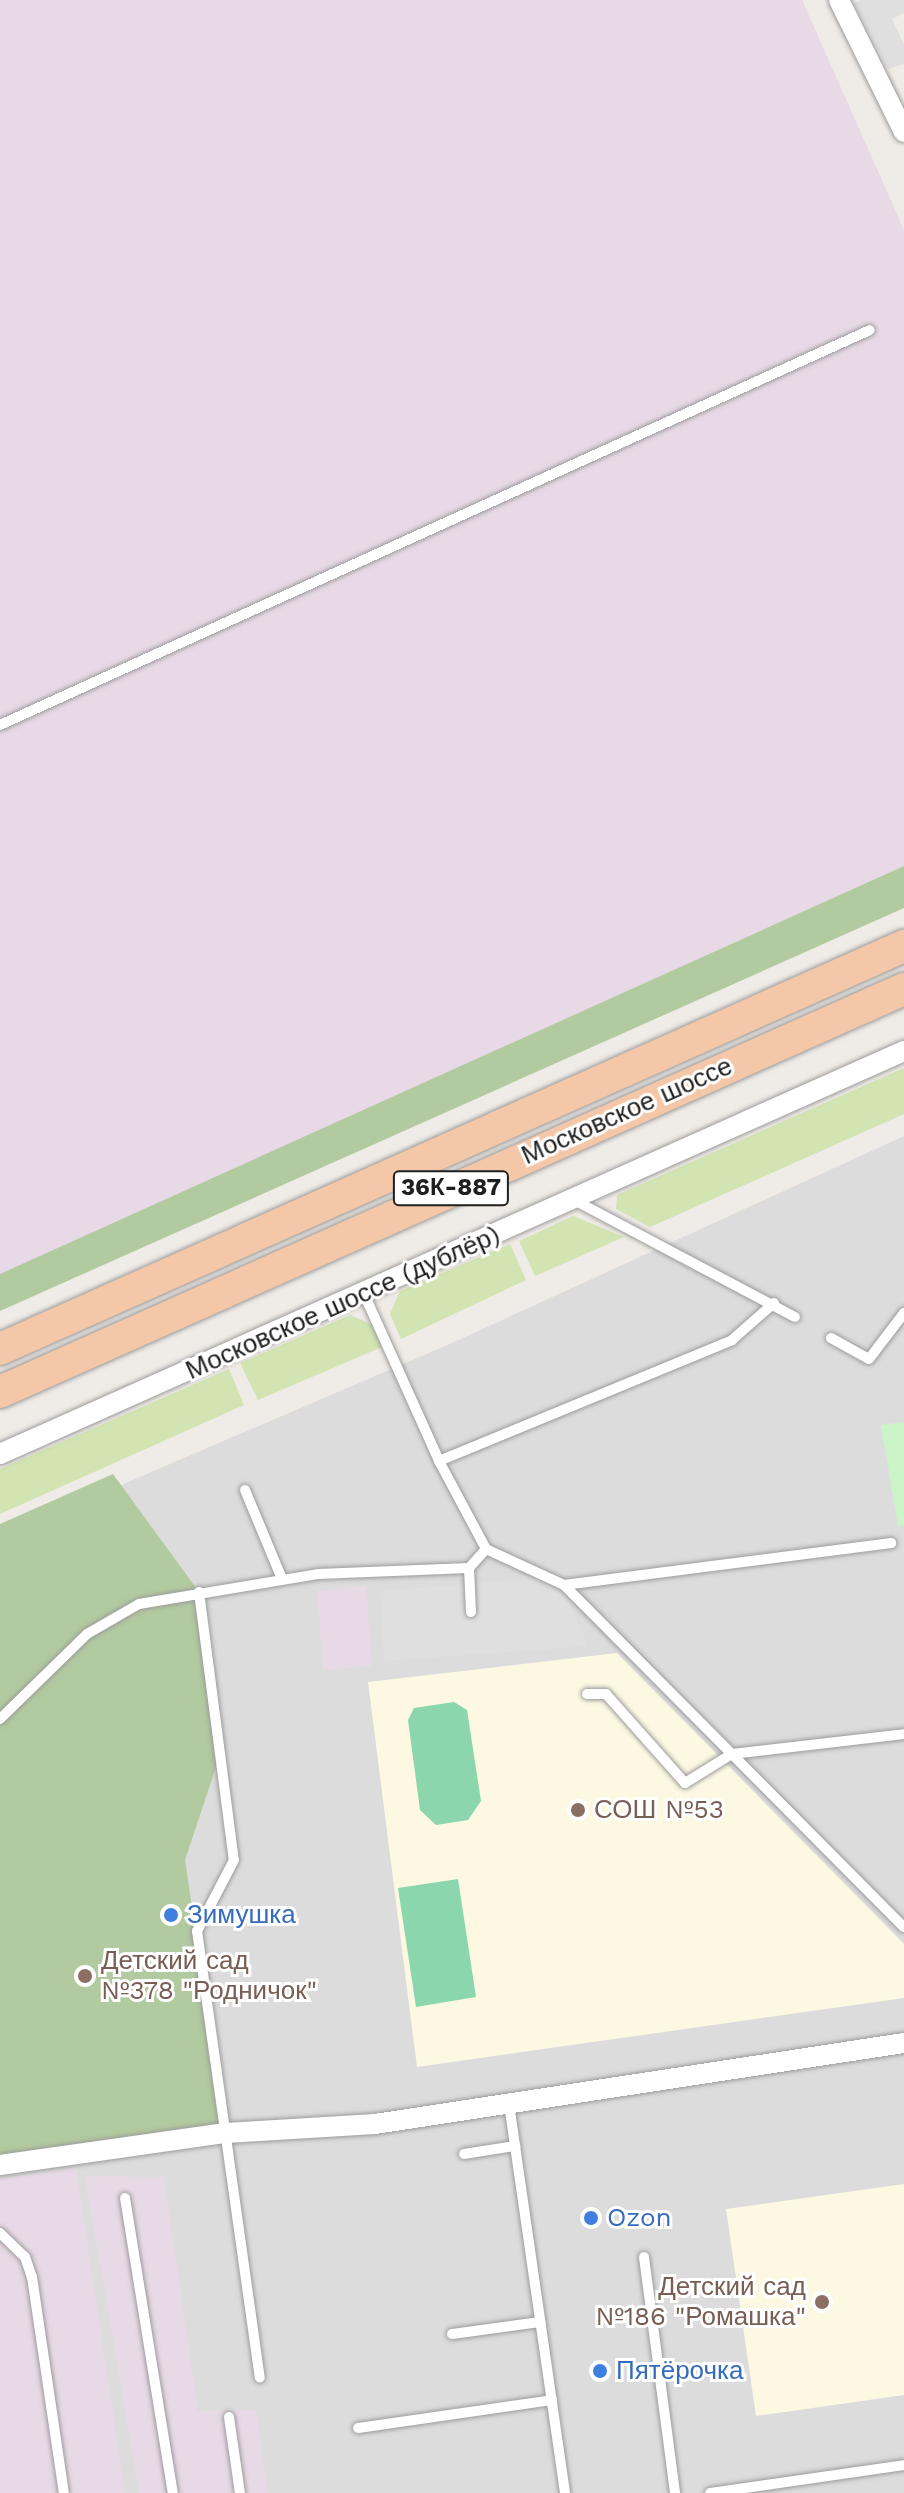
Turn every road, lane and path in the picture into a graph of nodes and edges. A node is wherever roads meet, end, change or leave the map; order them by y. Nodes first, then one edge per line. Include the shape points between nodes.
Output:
1 (839, 0) edge
2 (904, 132) edge
3 (870, 330) dead end
4 (0, 725) edge
5 (904, 946) edge
6 (904, 969) edge
7 (904, 989) edge
8 (904, 1051) edge
9 (569, 1197) junction
10 (365, 1296) junction
11 (774, 1303) junction
12 (904, 1313) edge
13 (795, 1317) dead end
14 (831, 1338) dead end
15 (0, 1349) edge
16 (0, 1372) edge
17 (0, 1392) edge
18 (0, 1454) edge
19 (439, 1461) junction
20 (245, 1490) dead end
21 (891, 1543) dead end
22 (486, 1549) junction
23 (469, 1568) junction
24 (282, 1579) junction
25 (564, 1585) junction
26 (199, 1592) junction
27 (471, 1612) dead end
28 (587, 1694) dead end
29 (0, 1719) edge
30 (904, 1734) edge
31 (732, 1754) junction
32 (904, 1927) edge
33 (904, 2043) edge
34 (509, 2104) junction
35 (226, 2133) junction
36 (515, 2146) junction
37 (464, 2154) dead end
38 (0, 2165) edge
39 (125, 2198) dead end
40 (0, 2233) edge
41 (644, 2257) dead end
42 (540, 2322) junction
43 (452, 2334) dead end
44 (260, 2378) dead end
45 (552, 2400) junction
46 (229, 2417) dead end
47 (358, 2428) dead end
48 (904, 2465) edge
49 (64, 2493) edge
50 (173, 2493) edge
51 (240, 2493) edge
52 (565, 2493) edge
53 (675, 2493) edge
54 (710, 2493) edge

1 - 2 street
3 - 4 lane
5 - 15 main road, Московское шоссе / 36К-887
6 - 16 main road, Московское шоссе / 36К-887
7 - 17 main road, Московское шоссе / 36К-887
8 - 9 street, Московское шоссе (дублёр)
9 - 10 street, Московское шоссе (дублёр)
9 - 11 lane
10 - 18 street, Московское шоссе (дублёр)
10 - 19 lane
11 - 13 lane
11 - 19 lane via 732,1340
12 - 14 lane via 869,1359
19 - 22 lane
20 - 24 lane
21 - 25 lane
22 - 23 lane
22 - 25 lane
23 - 24 lane
23 - 27 lane
24 - 26 lane
25 - 31 lane
26 - 29 lane via 139,1604 88,1634
26 - 35 lane via 234,1860 197,1931
28 - 31 lane via 606,1694 685,1783
30 - 31 lane
31 - 32 lane
33 - 34 street
34 - 35 street via 375,2124
34 - 36 lane
35 - 38 street
35 - 44 lane
36 - 37 lane
36 - 42 lane
39 - 50 lane
40 - 49 lane via 25,2257 32,2277
41 - 53 lane
42 - 43 lane
42 - 45 lane
45 - 47 lane
45 - 52 lane
46 - 51 lane
48 - 54 lane

